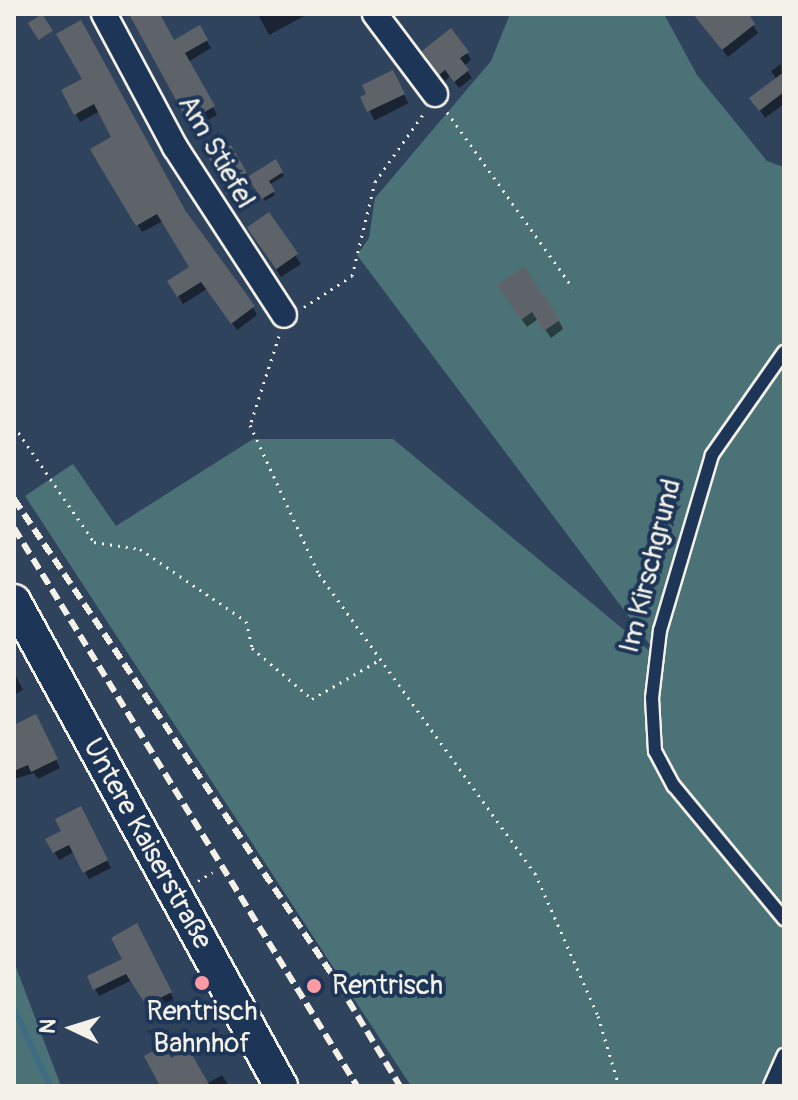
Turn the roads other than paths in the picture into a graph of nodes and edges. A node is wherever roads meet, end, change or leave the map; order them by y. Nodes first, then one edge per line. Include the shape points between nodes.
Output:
1 (104, 14) edge
2 (375, 14) edge
3 (435, 94) road end
4 (289, 315) road end
5 (784, 352) edge
6 (14, 601) edge
7 (784, 919) edge
8 (784, 1055) edge
9 (281, 1086) edge
10 (770, 1086) edge

1 - 4 street, Am Stiefel via 175,147
2 - 3 street
5 - 7 lane, Im Kirschgrund via 712,455 660,630 652,698 655,751 674,786
6 - 9 main road, Untere Kaiserstraße
8 - 10 lane

